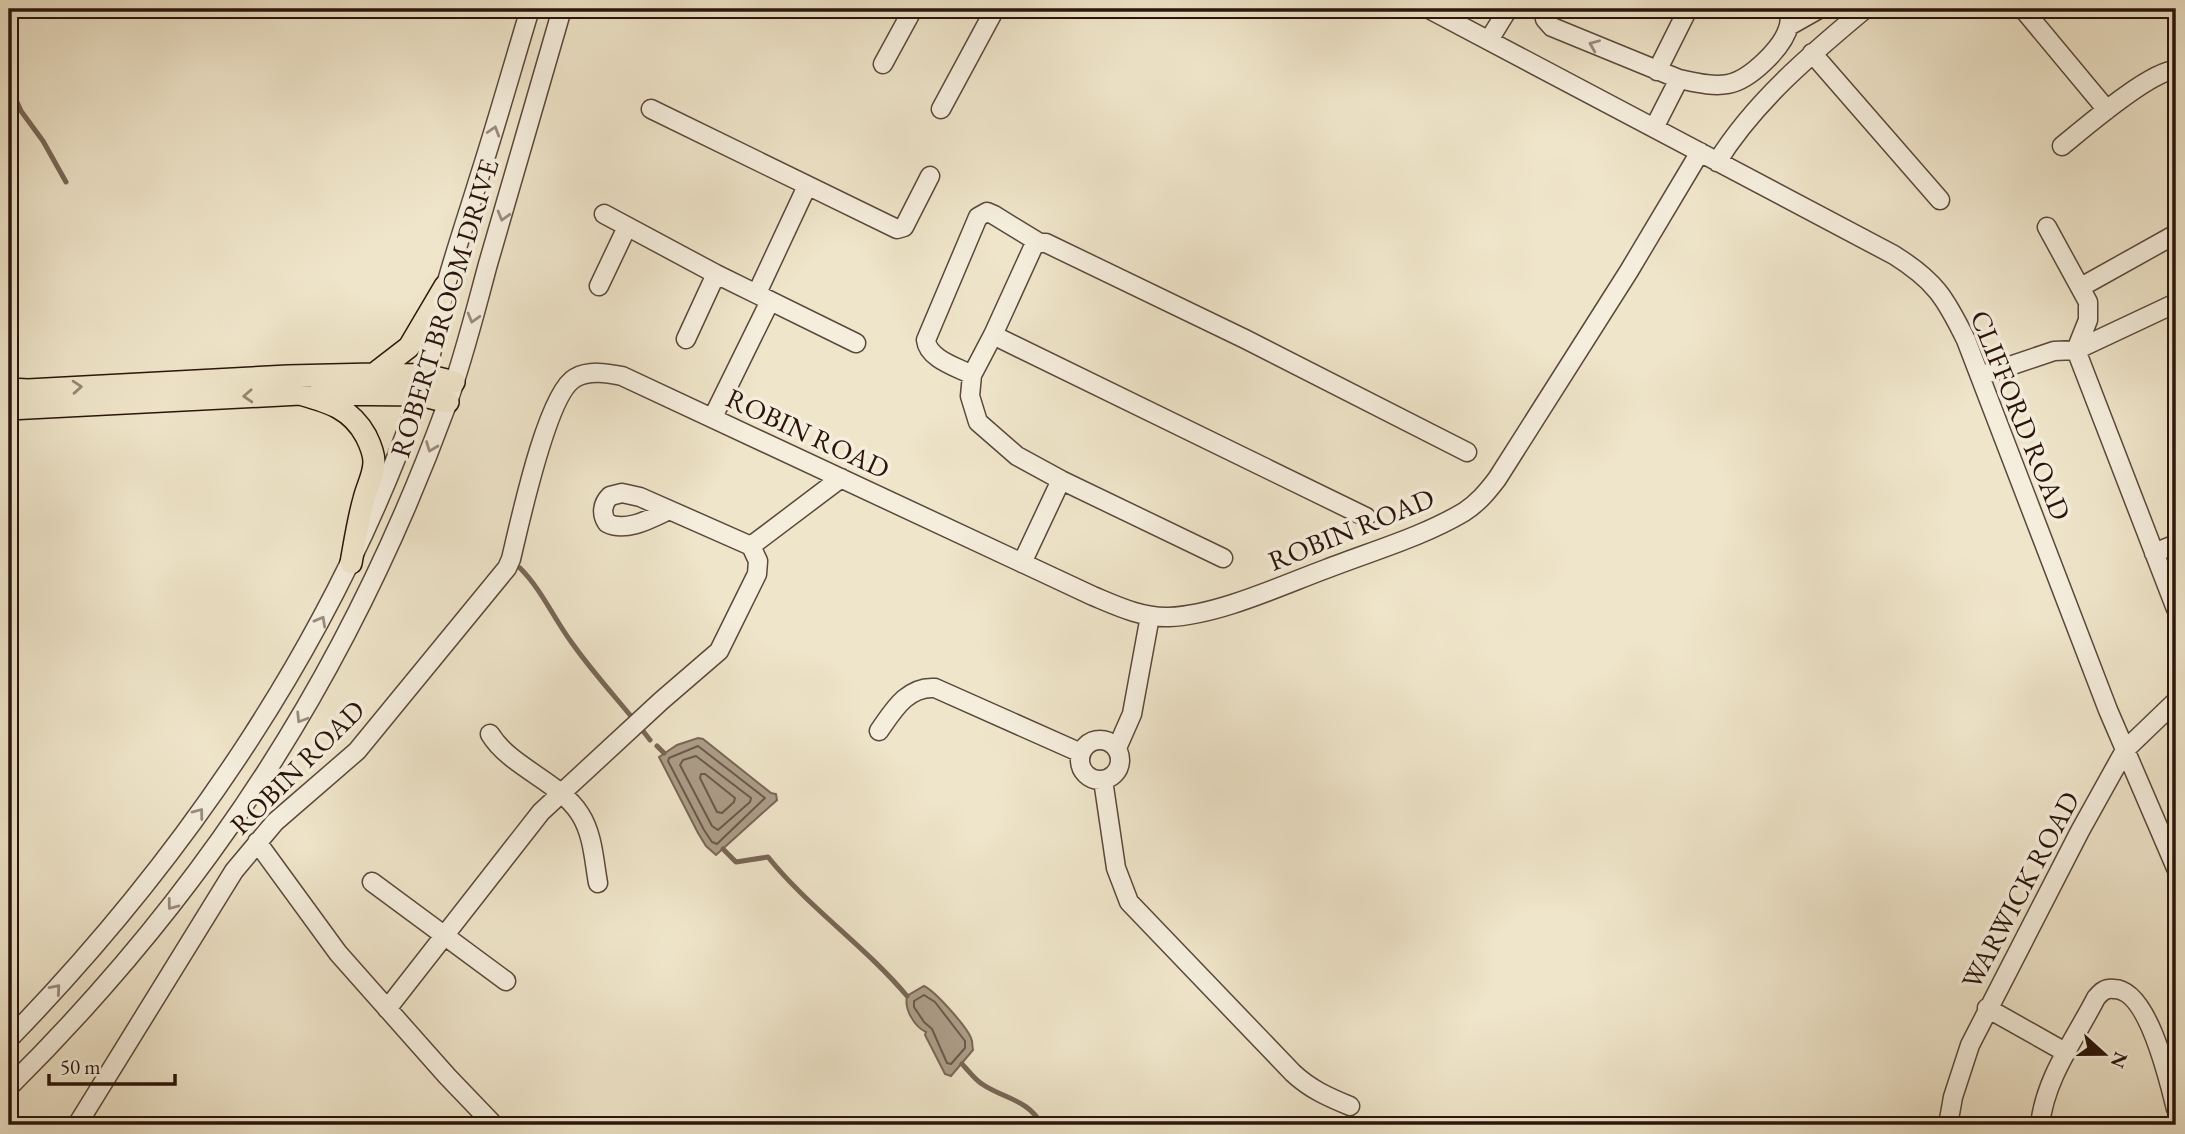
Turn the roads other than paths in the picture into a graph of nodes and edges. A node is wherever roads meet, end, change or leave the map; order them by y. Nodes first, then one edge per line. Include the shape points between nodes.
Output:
1 (530, 9) edge
2 (562, 9) edge
3 (913, 9) edge
4 (995, 9) edge
5 (1429, 9) edge
6 (1508, 9) edge
7 (1543, 9) edge
8 (1688, 9) edge
9 (1819, 9) edge
10 (1865, 9) edge
11 (2024, 9) edge
12 (1790, 17) edge
13 (1489, 40) junction
14 (1812, 53) junction
15 (883, 64) dead end
16 (2176, 69) edge
17 (1657, 71) junction
18 (1679, 79) junction
19 (651, 109) dead end
20 (941, 109) dead end
21 (2107, 110) junction
22 (1654, 128) junction
23 (2062, 146) dead end
24 (1700, 152) junction
25 (1717, 162) junction
26 (930, 176) dead end
27 (807, 186) junction
28 (1940, 200) dead end
29 (604, 214) dead end
30 (627, 227) junction
31 (2047, 227) dead end
32 (2176, 234) edge
33 (1038, 242) junction
34 (716, 274) junction
35 (446, 286) junction
36 (598, 286) dead end
37 (2081, 287) junction
38 (764, 297) junction
39 (2176, 303) edge
40 (993, 335) junction
41 (686, 338) dead end
42 (856, 342) dead end
43 (2076, 350) junction
44 (374, 374) junction
45 (972, 374) junction
46 (1980, 376) junction
47 (423, 385) junction
48 (9, 388) edge
49 (451, 392) junction
50 (300, 394) junction
51 (9, 409) edge
52 (713, 417) junction
53 (1467, 452) dead end
54 (841, 478) junction
55 (1061, 480) junction
56 (669, 510) dead end
57 (1366, 517) dead end
58 (2176, 544) edge
59 (751, 547) junction
60 (2154, 553) junction
61 (1223, 558) dead end
62 (351, 563) junction
63 (1022, 564) junction
64 (2176, 609) edge
65 (1150, 616) junction
66 (2176, 701) edge
67 (878, 731) dead end
68 (490, 734) dead end
69 (1117, 748) junction
70 (2125, 750) junction
71 (1081, 754) junction
72 (1102, 780) junction
73 (560, 794) junction
74 (257, 842) junction
75 (2176, 868) edge
76 (372, 882) dead end
77 (598, 883) dead end
78 (445, 935) junction
79 (506, 981) dead end
80 (1987, 1008) junction
81 (387, 1009) junction
82 (9, 1039) edge
83 (2066, 1052) junction
84 (9, 1087) edge
85 (1350, 1105) dead end
86 (2176, 1109) edge
87 (77, 1125) edge
88 (494, 1125) edge
89 (1948, 1125) edge
90 (2040, 1125) edge

35 -> 1 street, ROBERT BROOM DRIVE
2 -> 49 street, ROBERT BROOM DRIVE
3 - 15 street
4 - 20 street
5 - 13 street, CLIFFORD ROAD
6 - 13 street
17 -> 7 street via 1552,27
8 - 17 street
9 - 12 street
10 - 14 street
11 - 21 street
12 - 18 street via 1776,51 1736,82 1716,85
13 - 22 street, CLIFFORD ROAD
14 - 25 street via 1743,126
14 - 28 street
16 - 21 street via 2169,69
17 - 18 street
18 - 22 street
19 - 27 street
21 - 23 street
22 - 24 street, CLIFFORD ROAD
24 - 25 street, CLIFFORD ROAD
24 - 65 street, ROBIN ROAD via 1482,499 1461,514 1406,538 1254,596 1187,615
25 - 46 street, CLIFFORD ROAD via 1917,270 1949,305
26 - 27 street via 900,229
27 - 38 street
29 - 30 street
30 - 34 street
30 - 36 street
31 - 37 street
32 - 37 street
33 - 40 street
33 - 45 street via 987,212 978,217 926,340 933,355
33 - 53 street via 1245,339
34 - 38 street
34 - 41 street
35 - 44 main road via 409,347
35 - 47 street, ROBERT BROOM DRIVE
37 - 43 street via 2090,313
38 - 42 street
38 - 52 street
39 - 43 street
40 - 45 street
40 - 57 street
43 - 46 street via 2054,351
43 - 60 street
44 - 47 main road
48 -> 44 main road
45 - 55 street via 970,396 978,422 1017,456
46 - 70 street, CLIFFORD ROAD
47 - 49 main road
47 - 50 main road
47 - 62 street, ROBERT BROOM DRIVE
49 -> 84 street, ROBERT BROOM DRIVE via 396,533 353,624 289,737 224,837 150,934
50 -> 51 main road
50 - 62 main road via 346,411 372,451 372,473
52 - 54 street, ROBIN ROAD
52 - 74 street, ROBIN ROAD via 622,376 595,373 570,382 529,480 507,568 357,751
54 - 59 street
54 - 63 street, ROBIN ROAD
55 - 61 street
55 - 63 street
56 - 59 street
58 - 60 street
59 - 73 street via 758,561 757,574 723,644 709,662
60 - 64 street
82 -> 62 street, ROBERT BROOM DRIVE via 122,913 202,811 259,726
63 - 65 street, ROBIN ROAD
65 - 69 street via 1132,713
66 - 70 street, WARWICK ROAD
67 - 71 street via 908,696 919,689 935,688
68 - 73 street via 497,745
69 - 71 street via 1097,740
69 - 72 street via 1119,765 1113,775
70 - 75 street, CLIFFORD ROAD
70 - 80 street, WARWICK ROAD
71 - 72 street via 1084,773
72 - 85 street via 1116,868 1129,902 1293,1073 1315,1091
73 - 77 street via 580,813 591,839
73 - 78 street
74 - 81 street via 338,953
74 - 87 street, ROBIN ROAD via 211,907
76 - 78 street
78 - 79 street
78 - 81 street
80 - 83 street
80 - 89 street, WARWICK ROAD via 1969,1045
81 - 88 street
83 - 86 street via 2101,992 2124,990 2140,1004 2165,1066
83 - 90 street via 2043,1104

